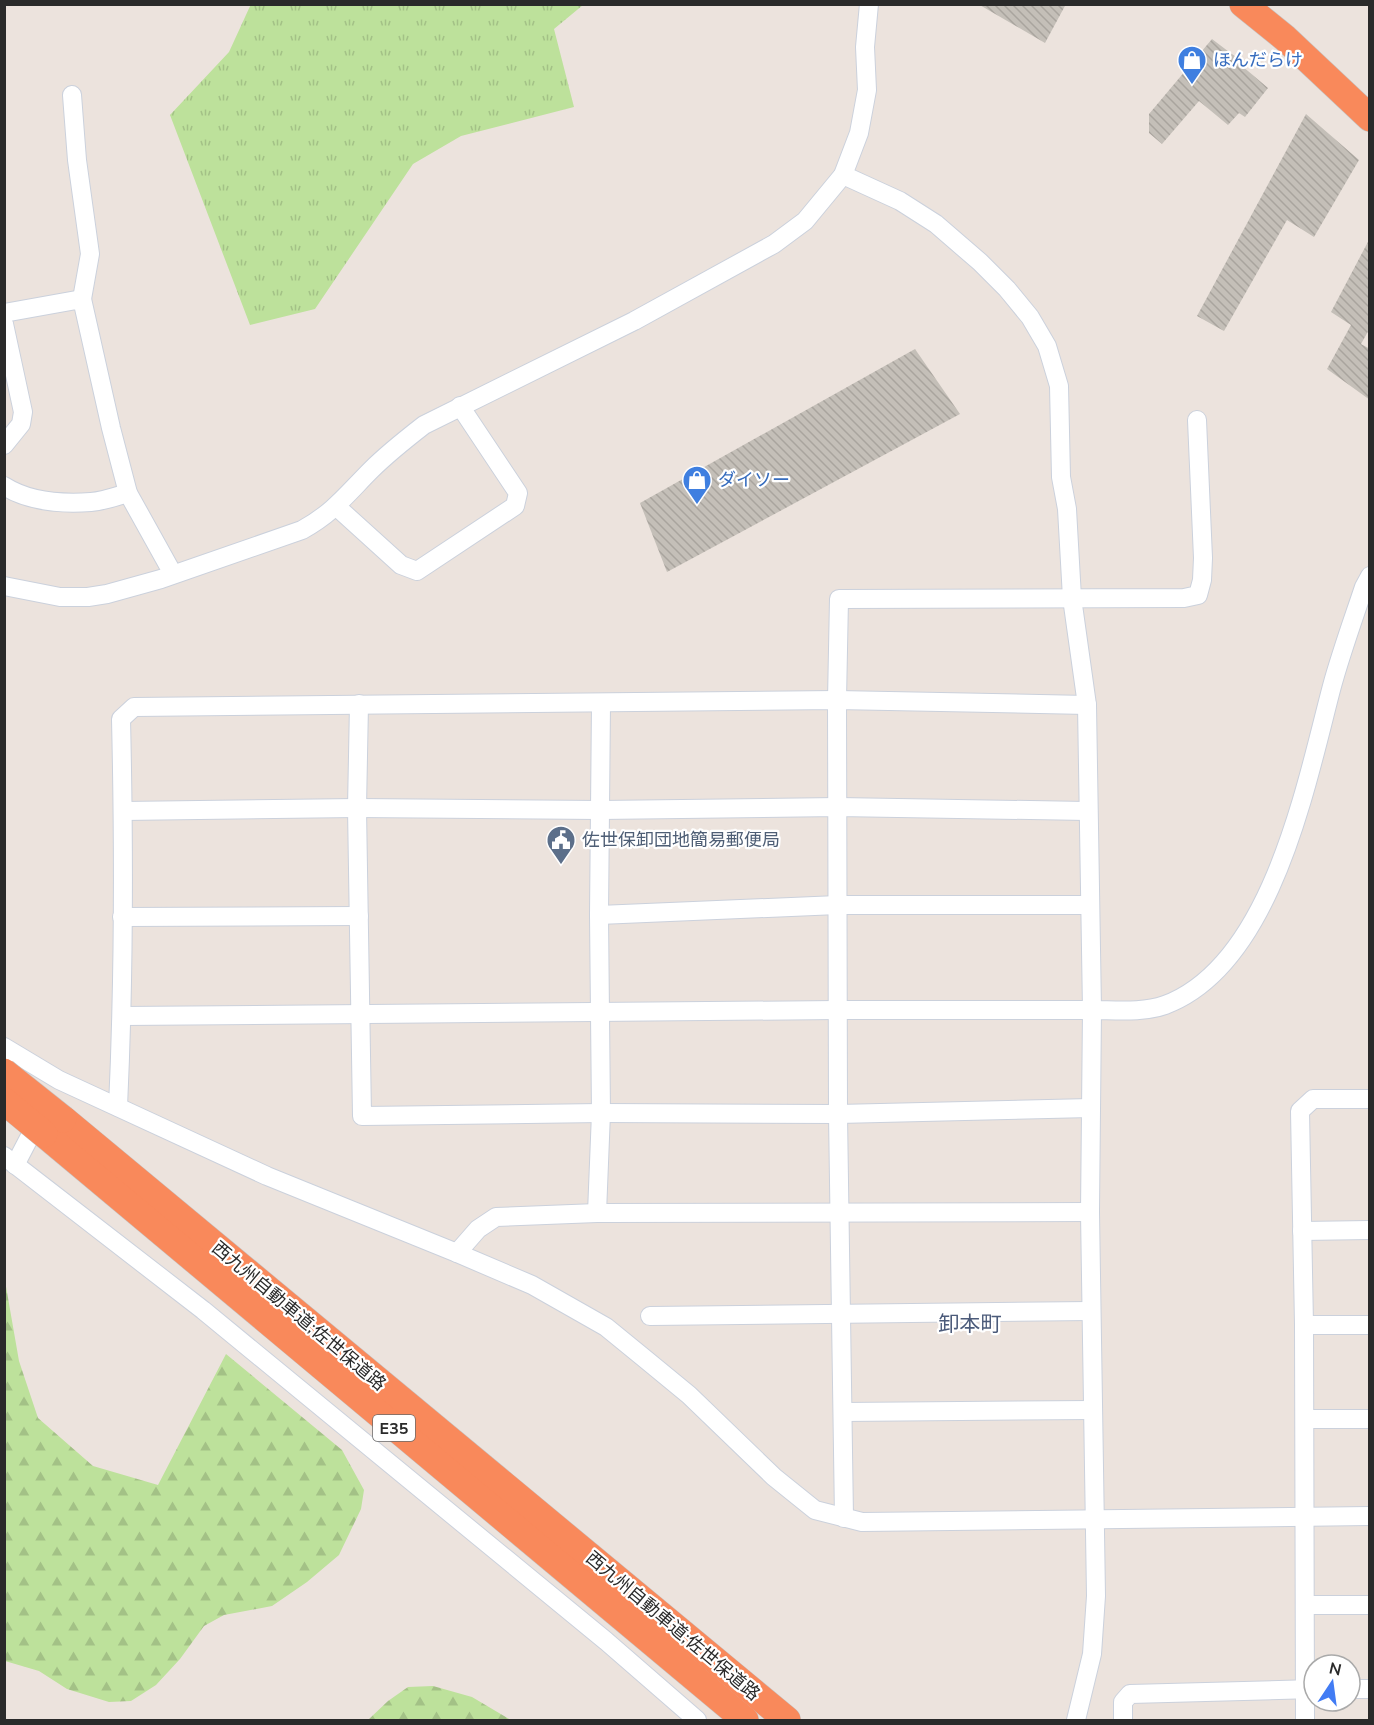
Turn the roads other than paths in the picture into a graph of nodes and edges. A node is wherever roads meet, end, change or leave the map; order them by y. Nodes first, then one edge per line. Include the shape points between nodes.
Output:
1 (869, 4) edge
2 (1243, 4) edge
3 (72, 95) dead end
4 (1370, 118) edge
5 (843, 175) junction
6 (82, 299) junction
7 (4, 313) edge
8 (4, 324) edge
9 (460, 406) junction
10 (1197, 420) dead end
11 (4, 445) edge
12 (4, 486) edge
13 (128, 494) junction
14 (337, 507) junction
15 (173, 574) junction
16 (1370, 576) edge
17 (4, 586) edge
18 (1072, 598) junction
19 (837, 700) junction
20 (359, 704) junction
21 (601, 704) junction
22 (1087, 705) junction
23 (838, 807) junction
24 (357, 808) junction
25 (600, 810) junction
26 (123, 811) junction
27 (1088, 811) junction
28 (1089, 904) junction
29 (838, 905) junction
30 (599, 915) junction
31 (359, 916) junction
32 (122, 917) junction
33 (838, 1010) junction
34 (1092, 1010) junction
35 (600, 1013) junction
36 (360, 1014) junction
37 (122, 1016) junction
38 (4, 1047) edge
39 (4, 1072) edge
40 (59, 1080) junction
41 (1370, 1098) edge
42 (4, 1101) edge
43 (118, 1107) junction
44 (1091, 1108) junction
45 (601, 1113) junction
46 (838, 1114) junction
47 (54, 1126) junction
48 (10, 1160) edge
49 (1089, 1212) junction
50 (597, 1213) junction
51 (841, 1214) junction
52 (1370, 1230) edge
53 (1302, 1231) junction
54 (457, 1252) junction
55 (1091, 1311) junction
56 (842, 1314) junction
57 (650, 1316) dead end
58 (1304, 1325) junction
59 (1370, 1325) edge
60 (1093, 1410) junction
61 (843, 1412) junction
62 (1305, 1419) junction
63 (1370, 1419) edge
64 (1370, 1516) edge
65 (1306, 1517) junction
66 (844, 1518) junction
67 (1094, 1518) junction
68 (1305, 1605) junction
69 (1370, 1605) edge
70 (1307, 1653) edge
71 (1302, 1689) edge
72 (697, 1720) edge
73 (745, 1720) edge
74 (787, 1720) edge
75 (1076, 1720) edge
76 (1123, 1720) edge

1 - 5 street via 865,108
2 - 4 highway
3 - 6 street via 90,254
5 - 9 street via 805,221 774,244 634,321
5 - 18 street via 900,201 945,232 1007,289 1047,346 1059,386 1061,477 1067,509
6 - 7 street
6 - 13 street
8 - 11 street via 23,412 21,424
9 - 14 street via 400,443
9 - 14 street via 518,493 515,506 417,571 401,565
10 - 18 street via 1203,558 1198,595
12 - 13 street via 15,493 48,501 93,502
13 - 15 street
14 - 15 street via 302,530
15 - 17 street via 130,589 88,597 60,597
16 - 34 street via 1337,668 1282,859 1247,934 1193,990 1164,1005
18 - 19 street via 839,599
18 - 22 street
19 - 21 street
19 - 22 street
19 - 23 street
20 - 21 street
20 - 24 street
20 - 26 street via 134,707 121,719
21 - 25 street
22 - 27 street
23 - 25 street
23 - 27 street
23 - 29 street
24 - 25 street
24 - 26 street
24 - 31 street
25 - 30 street
26 - 32 street
27 - 28 street
28 - 29 street
28 - 34 street
29 - 30 street
29 - 33 street
30 - 35 street
31 - 32 street
31 - 36 street
32 - 37 street
33 - 34 street
33 - 35 street
33 - 46 street
34 - 44 street
35 - 36 street
35 - 45 street
36 - 37 street
36 - 45 street via 362,1116
37 - 43 street
38 - 40 street
39 - 47 highway, 西九州自動車道;佐世保道路 / E35, bridge
40 - 43 street
40 - 48 street
41 - 53 street via 1312,1099 1300,1111
42 - 47 highway, 西九州自動車道;佐世保道路 / E35, bridge
43 - 54 street via 267,1176
44 - 46 street
44 - 49 street
45 - 46 street
45 - 50 street
46 - 51 street
47 - 73 highway, 西九州自動車道;佐世保道路 / E35
47 - 74 highway, 西九州自動車道;佐世保道路 / E35
48 - 72 street via 203,1310
49 - 51 street
49 - 55 street
50 - 51 street
50 - 54 street via 496,1217 478,1228
51 - 56 street
52 - 53 street
53 - 58 street
54 - 66 street via 532,1285 606,1328 689,1395 774,1477 815,1510
55 - 56 street
55 - 60 street
56 - 57 street
56 - 61 street
58 - 59 street
58 - 62 street
60 - 61 street
60 - 67 street
61 - 66 street
62 - 63 street
62 - 65 street
64 - 65 street
65 - 67 street
65 - 68 street
66 - 67 street via 862,1522
67 - 75 street via 1096,1596 1092,1654
68 - 69 street
68 - 70 street
71 - 76 street via 1130,1694 1123,1702

